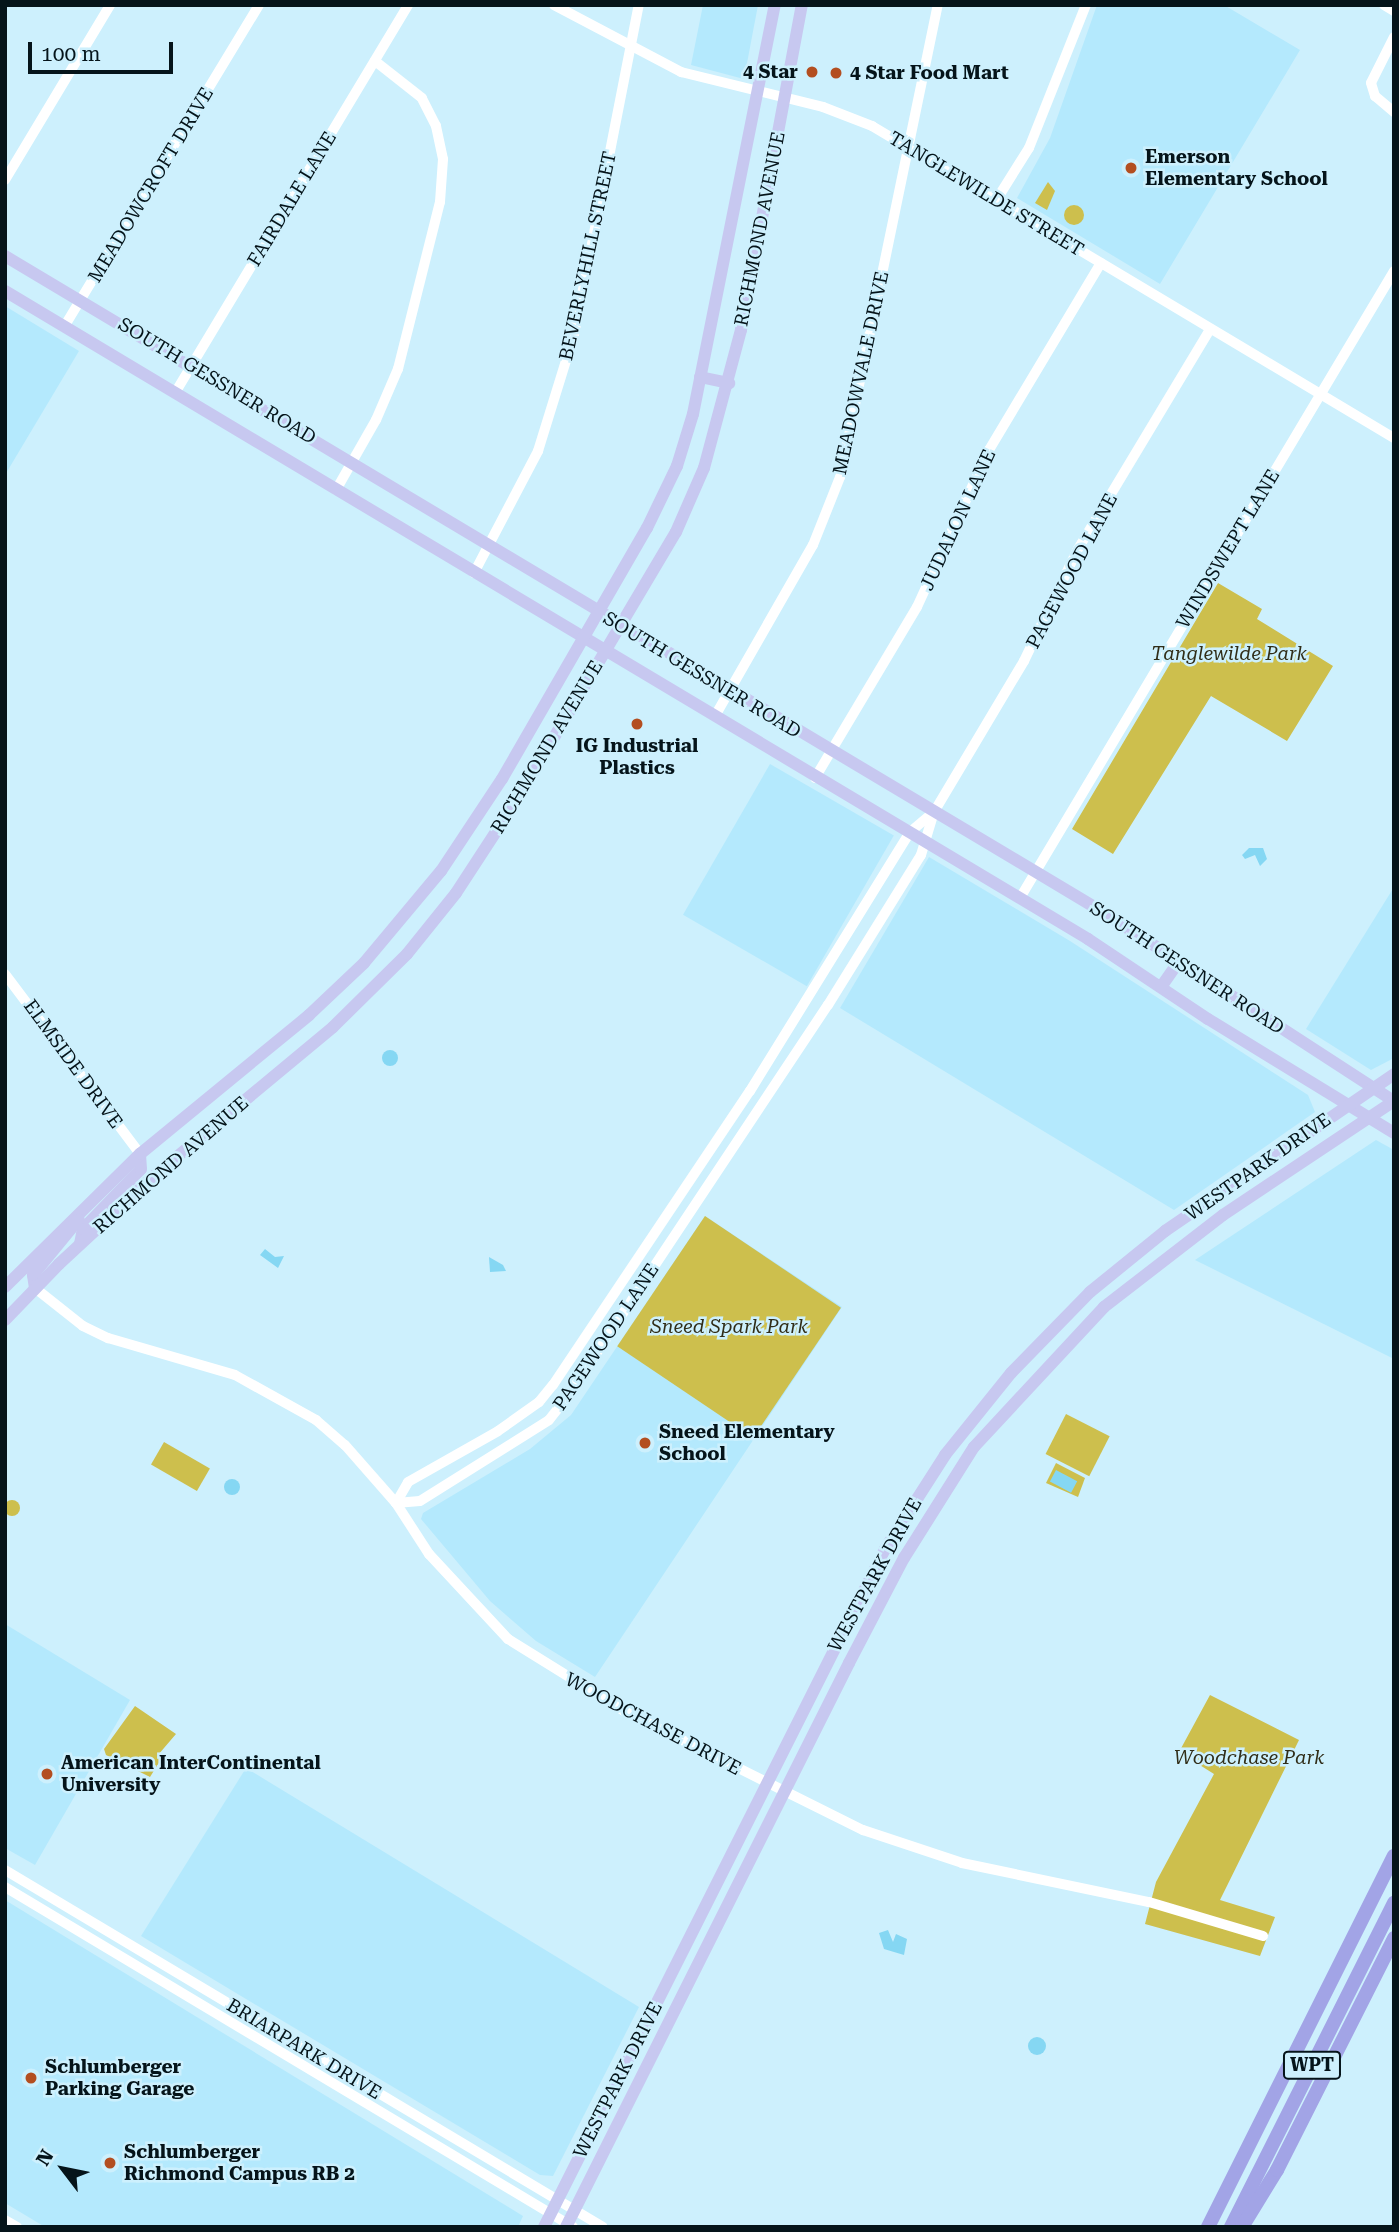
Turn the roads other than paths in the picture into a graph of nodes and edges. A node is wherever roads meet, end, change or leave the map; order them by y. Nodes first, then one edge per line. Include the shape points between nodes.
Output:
1 (110, 5) edge
2 (259, 5) edge
3 (408, 5) edge
4 (554, 5) edge
5 (639, 5) edge
6 (775, 5) edge
7 (802, 5) edge
8 (938, 5) edge
9 (1086, 5) edge
10 (1384, 5) edge
11 (1394, 11) edge
12 (1394, 37) edge
13 (630, 48) junction
14 (375, 61) junction
15 (759, 93) junction
16 (785, 99) junction
17 (1394, 112) edge
18 (907, 146) junction
19 (5, 180) edge
20 (997, 199) junction
21 (5, 256) edge
22 (1101, 263) junction
23 (1394, 271) edge
24 (5, 291) edge
25 (82, 300) junction
26 (64, 327) junction
27 (1210, 330) junction
28 (192, 365) junction
29 (700, 377) junction
30 (729, 383) junction
31 (176, 393) junction
32 (1320, 394) junction
33 (1394, 438) edge
34 (353, 462) junction
35 (336, 490) junction
36 (491, 545) junction
37 (474, 573) junction
38 (597, 612) junction
39 (620, 626) junction
40 (583, 635) junction
41 (606, 649) junction
42 (730, 691) junction
43 (715, 716) junction
44 (830, 752) junction
45 (815, 778) junction
46 (502, 779) junction
47 (518, 798) junction
48 (934, 812) junction
49 (909, 832) junction
50 (928, 843) junction
51 (1036, 872) junction
52 (1020, 898) junction
53 (1177, 964) junction
54 (5, 974) edge
55 (1161, 987) junction
56 (267, 1051) junction
57 (285, 1067) junction
58 (1394, 1074) edge
59 (1373, 1087) junction
60 (1394, 1101) edge
61 (1348, 1105) junction
62 (1368, 1117) junction
63 (1394, 1133) edge
64 (141, 1154) junction
65 (1212, 1199) junction
66 (82, 1210) junction
67 (1223, 1215) junction
68 (80, 1244) junction
69 (5, 1287) edge
70 (35, 1288) junction
71 (1090, 1292) junction
72 (1104, 1307) junction
73 (5, 1320) edge
74 (396, 1503) junction
75 (766, 1785) junction
76 (782, 1793) junction
77 (1394, 1844) edge
78 (1394, 1856) edge
79 (5, 1870) edge
80 (5, 1887) edge
81 (1394, 1903) edge
82 (1364, 1912) junction
83 (698, 1921) junction
84 (714, 1929) junction
85 (1263, 1936) dead end
86 (1394, 1938) edge
87 (557, 2200) junction
88 (575, 2211) junction
89 (550, 2214) junction
90 (5, 2220) edge
91 (569, 2226) edge
92 (16, 2227) edge
93 (544, 2227) edge
94 (603, 2227) edge
95 (1208, 2227) edge
96 (1231, 2227) edge
97 (1242, 2227) edge

1 - 19 street
2 - 25 street, MEADOWCROFT DRIVE
3 - 14 street, FAIRDALE LANE
4 - 13 street, TANGLEWILDE STREET
5 - 13 street, BEVERLYHILL STREET
6 - 15 main road, RICHMOND AVENUE
7 - 16 main road, RICHMOND AVENUE
8 - 18 street, MEADOWVALE DRIVE
9 - 20 street via 1029,148
10 - 11 street
12 - 17 street via 1371,83 1375,96
13 - 15 street, TANGLEWILDE STREET via 681,72
13 - 36 street, BEVERLYHILL STREET via 575,335 538,451
14 - 28 street, FAIRDALE LANE
14 - 34 street via 422,99 436,126 443,159 440,202 416,314 398,369
15 - 16 street, TANGLEWILDE STREET
15 - 29 main road, RICHMOND AVENUE
16 - 18 street, TANGLEWILDE STREET via 846,115
16 - 30 main road, RICHMOND AVENUE
18 - 20 street, TANGLEWILDE STREET
18 - 42 street, MEADOWVALE DRIVE via 840,477 813,545
20 - 22 street, TANGLEWILDE STREET
21 - 25 main road, SOUTH GESSNER ROAD
22 - 27 street, TANGLEWILDE STREET
22 - 44 street, JUDALON LANE via 989,450 918,607
23 - 32 street, WINDSWEPT LANE
24 - 26 main road, SOUTH GESSNER ROAD
25 - 26 street, MEADOWCROFT DRIVE
25 - 28 main road, SOUTH GESSNER ROAD
26 - 31 main road, SOUTH GESSNER ROAD
27 - 32 street, TANGLEWILDE STREET
27 - 48 street, PAGEWOOD LANE via 1079,549 1024,661
28 - 31 street, FAIRDALE LANE
28 - 34 main road, SOUTH GESSNER ROAD
29 - 30 main road
29 - 38 main road, RICHMOND AVENUE via 677,466
30 - 39 main road, RICHMOND AVENUE via 714,442 691,500
31 - 35 main road, SOUTH GESSNER ROAD
32 - 33 street, TANGLEWILDE STREET
32 - 51 street, WINDSWEPT LANE
34 - 35 street
34 - 36 main road, SOUTH GESSNER ROAD
35 - 37 main road, SOUTH GESSNER ROAD
36 - 37 street, BEVERLYHILL STREET
36 - 38 main road, SOUTH GESSNER ROAD
37 - 40 main road, SOUTH GESSNER ROAD
38 - 39 main road, SOUTH GESSNER ROAD
38 - 40 main road, RICHMOND AVENUE
39 - 41 main road, RICHMOND AVENUE
39 - 42 main road, SOUTH GESSNER ROAD
40 - 41 main road, SOUTH GESSNER ROAD
40 - 46 main road, RICHMOND AVENUE
41 - 43 main road, SOUTH GESSNER ROAD
41 - 47 main road, RICHMOND AVENUE
42 - 43 street, MEADOWVALE DRIVE
42 - 44 main road, SOUTH GESSNER ROAD
43 - 45 main road, SOUTH GESSNER ROAD
44 - 45 street, JUDALON LANE
44 - 48 main road, SOUTH GESSNER ROAD
45 - 49 main road, SOUTH GESSNER ROAD
46 - 47 main road
46 - 56 main road, RICHMOND AVENUE via 472,828 383,943
47 - 57 main road, RICHMOND AVENUE via 456,893 407,954
48 - 49 street, PAGEWOOD LANE
48 - 50 street, PAGEWOOD LANE
48 - 51 main road, SOUTH GESSNER ROAD
49 - 50 main road, SOUTH GESSNER ROAD
49 - 74 street, PAGEWOOD LANE via 750,1091 552,1385 539,1402 498,1431 408,1482
50 - 52 main road, SOUTH GESSNER ROAD
50 - 74 street, PAGEWOOD LANE via 796,1055 549,1420 420,1501
51 - 52 street, WINDSWEPT LANE
51 - 53 main road, SOUTH GESSNER ROAD
52 - 55 main road, SOUTH GESSNER ROAD
53 - 55 main road
53 - 59 main road, SOUTH GESSNER ROAD
54 - 64 street, ELMSIDE DRIVE
55 - 61 main road, SOUTH GESSNER ROAD
56 - 57 main road
56 - 64 main road, RICHMOND AVENUE
57 - 68 main road, RICHMOND AVENUE
58 - 59 main road, WESTPARK DRIVE
59 - 60 main road, SOUTH GESSNER ROAD
59 - 61 main road, WESTPARK DRIVE
60 - 62 main road, WESTPARK DRIVE
61 - 62 main road, SOUTH GESSNER ROAD
61 - 65 main road, WESTPARK DRIVE
62 - 63 main road, SOUTH GESSNER ROAD
62 - 67 main road, WESTPARK DRIVE
64 - 66 main road, RICHMOND AVENUE
64 - 68 main road via 141,1169 83,1229
65 - 67 main road
65 - 71 main road, WESTPARK DRIVE
66 - 69 main road, RICHMOND AVENUE
66 - 70 main road via 68,1237 33,1275
67 - 72 main road, WESTPARK DRIVE
68 - 70 main road, RICHMOND AVENUE
70 - 73 main road, RICHMOND AVENUE
70 - 74 street, WOODCHASE DRIVE via 83,1326 108,1338 235,1375 290,1403 345,1445
71 - 72 main road
71 - 75 main road, WESTPARK DRIVE via 981,1407 918,1495 885,1549
72 - 76 main road, WESTPARK DRIVE via 999,1416 947,1486
74 - 75 street, WOODCHASE DRIVE via 429,1554 508,1639 597,1696
75 - 76 street, WOODCHASE DRIVE
75 - 83 main road, WESTPARK DRIVE
76 - 84 main road, WESTPARK DRIVE
76 - 85 street, WOODCHASE DRIVE via 863,1830 939,1856 1149,1902
77 - 82 highway
78 - 82 highway, WPT
79 - 87 street, BRIARPARK DRIVE
80 - 89 street, BRIARPARK DRIVE
81 - 96 highway, WPT
82 - 95 highway, WPT
83 - 84 main road
83 - 87 main road, WESTPARK DRIVE
84 - 88 main road, WESTPARK DRIVE
86 - 97 highway via 1277,2170
87 - 88 street, BRIARPARK DRIVE
87 - 89 main road, WESTPARK DRIVE
88 - 91 main road, WESTPARK DRIVE
88 - 94 street, BRIARPARK DRIVE
89 - 91 street, BRIARPARK DRIVE
89 - 93 main road, WESTPARK DRIVE
90 - 92 street

